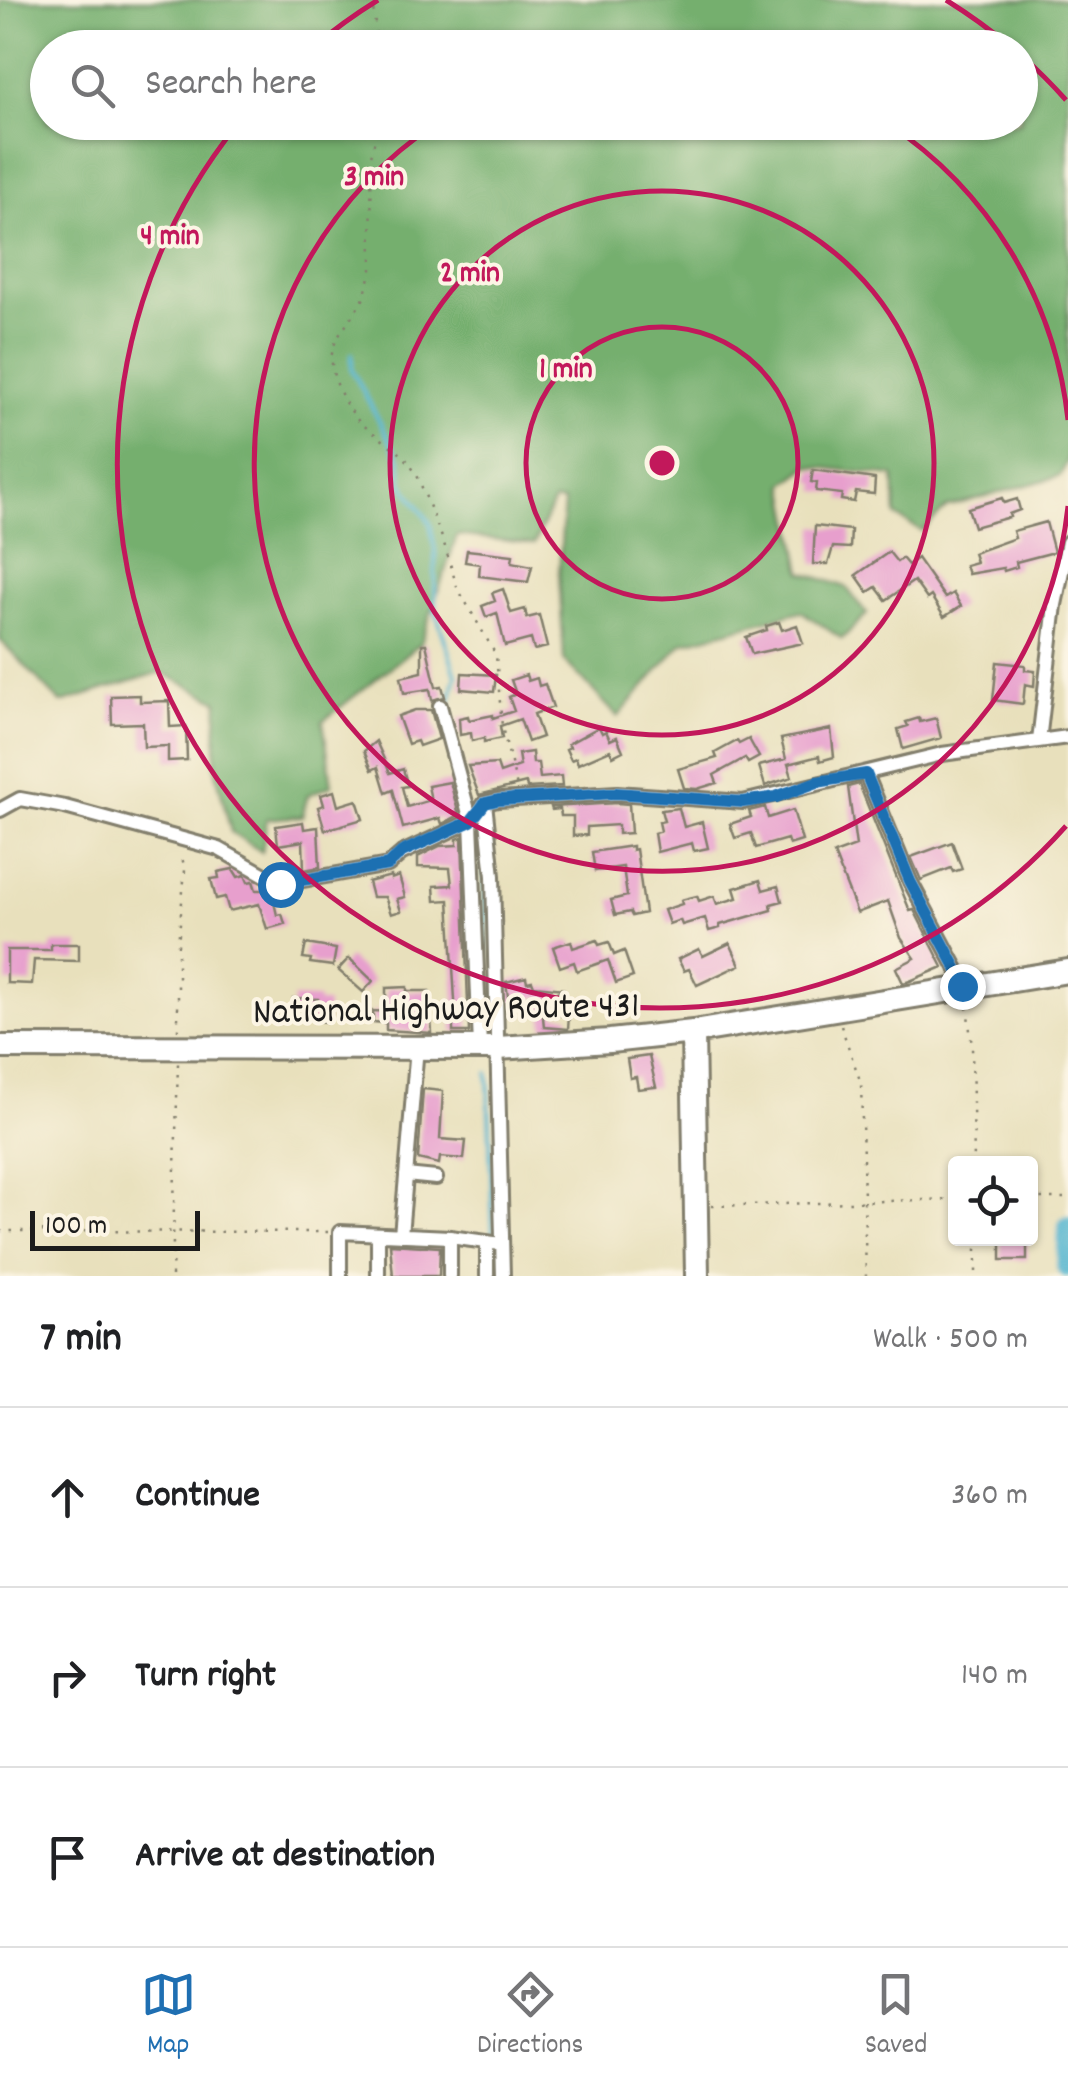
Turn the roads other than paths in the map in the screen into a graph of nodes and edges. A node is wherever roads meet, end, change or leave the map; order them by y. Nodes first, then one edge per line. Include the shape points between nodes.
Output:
1 (1068, 542) edge
2 (440, 706) dead end
3 (1068, 737) edge
4 (1040, 742) junction
5 (866, 774) junction
6 (485, 803) junction
7 (0, 810) edge
8 (471, 821) junction
9 (1068, 971) edge
10 (962, 986) junction
11 (693, 1032) junction
12 (0, 1047) edge
13 (417, 1047) junction
14 (489, 1048) junction
15 (406, 1176) junction
16 (436, 1178) dead end
17 (378, 1234) junction
18 (401, 1235) junction
19 (450, 1237) junction
20 (494, 1243) junction
21 (340, 1276) edge
22 (378, 1276) edge
23 (450, 1276) edge
24 (487, 1276) edge
25 (503, 1276) edge
26 (697, 1276) edge

1 - 4 street
2 - 8 street
3 - 4 street
4 - 5 street via 942,754
5 - 6 street via 743,802 616,793
5 - 10 street
6 - 8 street
6 - 14 street via 493,876
7 - 8 street via 20,800 66,807 220,849 280,884 388,865
8 - 14 street
9 - 10 highway, National Highway Route 431
10 - 11 highway, National Highway Route 431
11 - 14 highway, National Highway Route 431
11 - 26 highway
12 - 13 highway, National Highway Route 431
13 - 14 highway, National Highway Route 431
13 - 15 street
14 - 20 street
15 - 16 street
15 - 18 street
17 - 18 street
17 - 21 street via 340,1232
17 - 22 street
18 - 19 street
19 - 20 street
19 - 23 street
20 - 24 street
20 - 25 street

